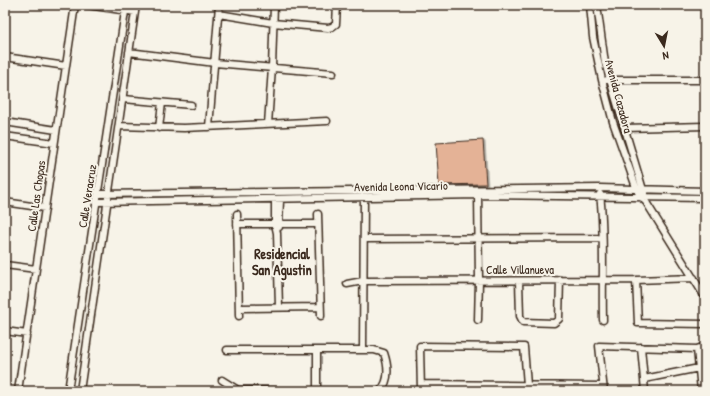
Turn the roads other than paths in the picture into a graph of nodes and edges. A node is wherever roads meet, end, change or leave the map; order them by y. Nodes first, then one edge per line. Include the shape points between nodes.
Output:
1 (75, 5) edge
2 (87, 5) edge
3 (219, 5) edge
4 (274, 5) edge
5 (337, 5) edge
6 (590, 5) edge
7 (597, 5) edge
8 (126, 8) edge
9 (136, 8) edge
10 (219, 14) junction
11 (273, 23) junction
12 (130, 52) junction
13 (5, 57) edge
14 (215, 63) junction
15 (66, 66) junction
16 (272, 68) junction
17 (333, 73) dead end
18 (602, 80) junction
19 (610, 80) junction
20 (705, 80) edge
21 (122, 99) junction
22 (162, 103) junction
23 (191, 105) dead end
24 (326, 121) dead end
25 (5, 122) edge
26 (268, 124) junction
27 (119, 126) junction
28 (705, 126) edge
29 (209, 127) junction
30 (160, 128) junction
31 (625, 128) junction
32 (56, 130) junction
33 (5, 136) edge
34 (107, 137) junction
35 (117, 138) junction
36 (54, 144) junction
37 (636, 178) junction
38 (600, 188) junction
39 (364, 191) junction
40 (705, 191) edge
41 (478, 192) junction
42 (98, 194) junction
43 (109, 194) junction
44 (642, 195) junction
45 (601, 196) junction
46 (364, 198) junction
47 (705, 198) edge
48 (277, 200) junction
49 (5, 202) edge
50 (97, 202) junction
51 (108, 202) junction
52 (45, 208) junction
53 (237, 214) dead end
54 (318, 214) dead end
55 (237, 224) junction
56 (277, 224) junction
57 (318, 224) junction
58 (478, 238) junction
59 (602, 238) junction
60 (364, 239) junction
61 (5, 265) edge
62 (36, 269) junction
63 (694, 278) junction
64 (479, 280) junction
65 (560, 280) junction
66 (602, 280) junction
67 (636, 280) junction
68 (363, 281) junction
69 (519, 281) junction
70 (347, 284) dead end
71 (705, 297) edge
72 (320, 307) junction
73 (238, 308) junction
74 (279, 308) junction
75 (239, 316) dead end
76 (320, 316) dead end
77 (478, 320) dead end
78 (603, 320) dead end
79 (705, 324) edge
80 (5, 331) edge
81 (27, 334) junction
82 (76, 342) junction
83 (87, 345) junction
84 (705, 346) edge
85 (641, 347) junction
86 (697, 348) junction
87 (227, 350) dead end
88 (317, 350) junction
89 (363, 350) junction
90 (705, 353) edge
91 (698, 357) junction
92 (72, 365) junction
93 (83, 367) junction
94 (699, 368) junction
95 (644, 379) junction
96 (222, 380) dead end
97 (421, 384) junction
98 (459, 384) junction
99 (527, 385) junction
100 (497, 388) edge
101 (567, 388) edge
102 (604, 388) edge
103 (18, 391) edge
104 (68, 391) edge
105 (80, 391) edge
106 (286, 391) edge
107 (317, 391) edge
108 (380, 391) edge
109 (421, 391) edge
110 (459, 391) edge
111 (645, 391) edge
112 (701, 391) edge

1 - 15 street, Calle Las Chopas
2 - 8 street
3 - 10 street
4 - 11 street
5 - 11 street via 336,24 332,27
6 - 18 street, Avenida Cazadora
7 - 19 street, Avenida Cazadora via 600,38
8 - 9 street
8 - 34 street, Calle Veracruz
9 - 12 street, Calle Veracruz
10 - 11 street
10 - 14 street
11 - 16 street
12 - 14 street
12 - 21 street, Calle Veracruz
13 - 15 street
14 - 16 street
14 - 29 street
15 - 32 street, Calle Las Chopas
16 - 17 street
16 - 26 street
18 - 19 street
18 - 37 street, Avenida Cazadora via 613,122
19 - 20 street
19 - 31 street, Avenida Cazadora
21 - 22 street
21 - 27 street, Calle Veracruz
22 - 23 street
22 - 30 street
24 - 26 street
25 - 32 street
26 - 29 street
27 - 30 street
27 - 35 street, Calle Veracruz
28 - 31 street
29 - 30 street
31 - 37 street, Avenida Cazadora
32 - 36 street, Calle Las Chopas
33 - 36 street
34 - 35 street
34 - 42 street, Calle Veracruz
35 - 43 street, Calle Veracruz
36 - 52 street, Calle Las Chopas
37 - 44 street, Avenida Cazadora
38 - 41 street, Avenida Leona Vicario
38 - 44 street, Avenida Leona Vicario via 620,188
38 - 45 street
39 - 41 street, Avenida Leona Vicario
39 - 43 street, Avenida Leona Vicario
39 - 46 street
40 - 44 street, Avenida Leona Vicario
41 - 45 street, Avenida Leona Vicario
41 - 46 street, Avenida Leona Vicario
41 - 58 street
42 - 43 street, Avenida Leona Vicario
42 - 50 street, Calle Veracruz
43 - 51 street, Calle Veracruz
44 - 45 street, Avenida Leona Vicario
44 - 47 street, Avenida Leona Vicario
44 - 63 street, Avenida Cazadora
45 - 59 street
46 - 48 street, Avenida Leona Vicario
46 - 60 street
48 - 51 street, Avenida Leona Vicario
48 - 56 street
49 - 52 street
50 - 51 street, Avenida Leona Vicario
50 - 82 street, Calle Veracruz
51 - 83 street, Calle Veracruz
52 - 62 street, Calle Las Chopas
53 - 55 street
54 - 57 street
55 - 56 street
55 - 73 street
56 - 57 street
56 - 74 street
57 - 72 street
58 - 59 street
58 - 60 street
58 - 64 street
59 - 66 street
60 - 68 street
61 - 62 street
62 - 81 street, Calle Las Chopas
63 - 67 street, Calle Villanueva
63 - 71 street, Avenida Cazadora
64 - 68 street, Calle Villanueva
64 - 69 street, Calle Villanueva
64 - 77 street
65 - 66 street, Calle Villanueva
65 - 69 street, Calle Villanueva
65 - 69 street via 559,319 554,323 523,322 520,316
66 - 67 street, Calle Villanueva
66 - 78 street
67 - 79 street via 638,323
68 - 70 street, Calle Villanueva
68 - 89 street
72 - 74 street
72 - 76 street
73 - 74 street
73 - 75 street
80 - 81 street
81 - 103 street, Calle Las Chopas
82 - 83 street
82 - 92 street, Calle Veracruz
83 - 93 street, Calle Veracruz
84 - 86 street
85 - 86 street
85 - 95 street
85 - 102 street via 599,346
86 - 91 street
87 - 88 street
88 - 89 street
88 - 107 street
89 - 108 street via 384,353 387,376 384,388
90 - 91 street
91 - 94 street
92 - 93 street
92 - 104 street, Calle Veracruz
93 - 105 street, Calle Veracruz
94 - 95 street
94 - 112 street
95 - 111 street
96 - 106 street via 238,390
97 - 98 street
97 - 99 street via 420,346 524,347
97 - 109 street
98 - 100 street
98 - 110 street
99 - 100 street
99 - 101 street
101 - 102 street

